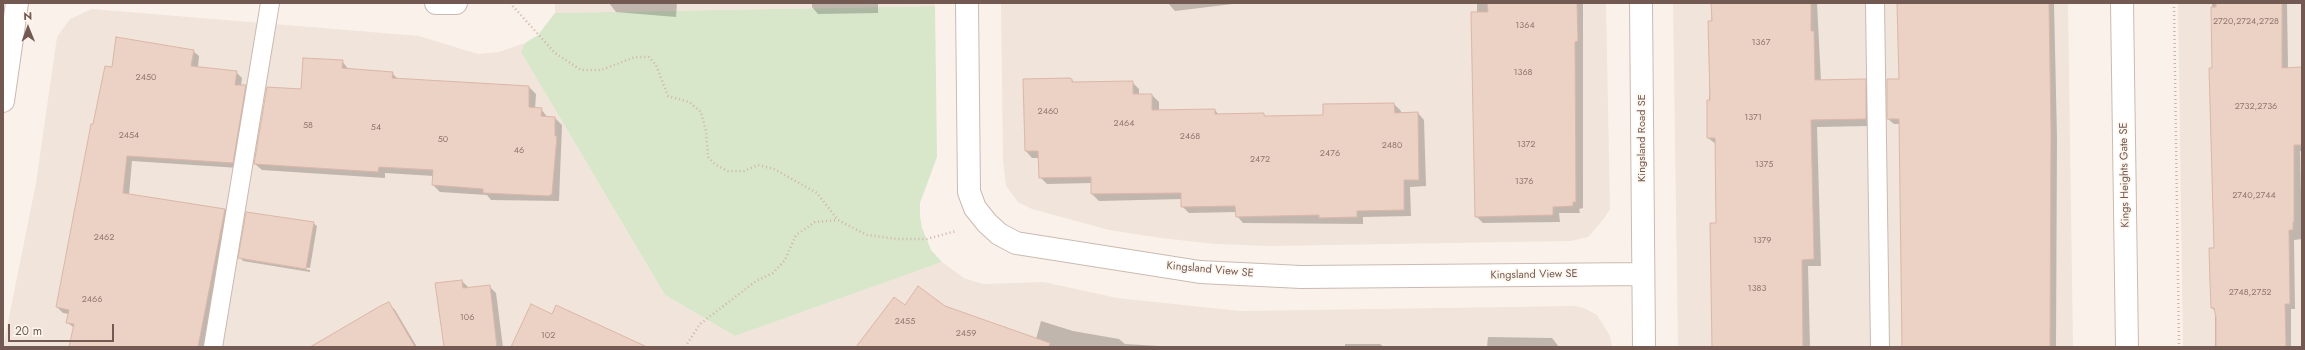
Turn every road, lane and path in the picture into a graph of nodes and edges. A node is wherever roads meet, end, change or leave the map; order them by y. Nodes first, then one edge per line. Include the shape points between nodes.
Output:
1 (17, 3) edge
2 (270, 3) edge
3 (436, 3) edge
4 (456, 3) edge
5 (510, 3) edge
6 (967, 3) edge
7 (1641, 3) edge
8 (1875, 3) edge
9 (2122, 3) edge
10 (2174, 3) edge
11 (3, 101) edge
12 (838, 220) junction
13 (987, 223) junction
14 (1643, 274) junction
15 (213, 347) edge
16 (685, 347) edge
17 (1644, 347) edge
18 (1880, 347) edge
19 (2127, 347) edge
20 (2179, 347) edge

1 - 11 street
2 - 15 lane
3 - 4 street
5 - 12 path via 555,53 581,70 601,70 635,57 649,57 656,65 668,96 689,102 701,112 706,131 708,157 716,166 728,171 744,171 758,165 774,169 817,193
6 - 13 street, Kingsland View SE via 969,192 975,208
7 - 14 street, Kingsland Road SE
8 - 18 lane
9 - 19 street, Kings Heights Gate SE
10 - 20 path
12 - 13 path via 867,234 898,239 927,239
12 - 16 path via 816,222 796,234 785,260 773,273 756,281 700,324
13 - 14 street, Kingsland View SE via 999,234 1016,243 1200,272 1301,277
14 - 17 street, Kingsland Road SE

